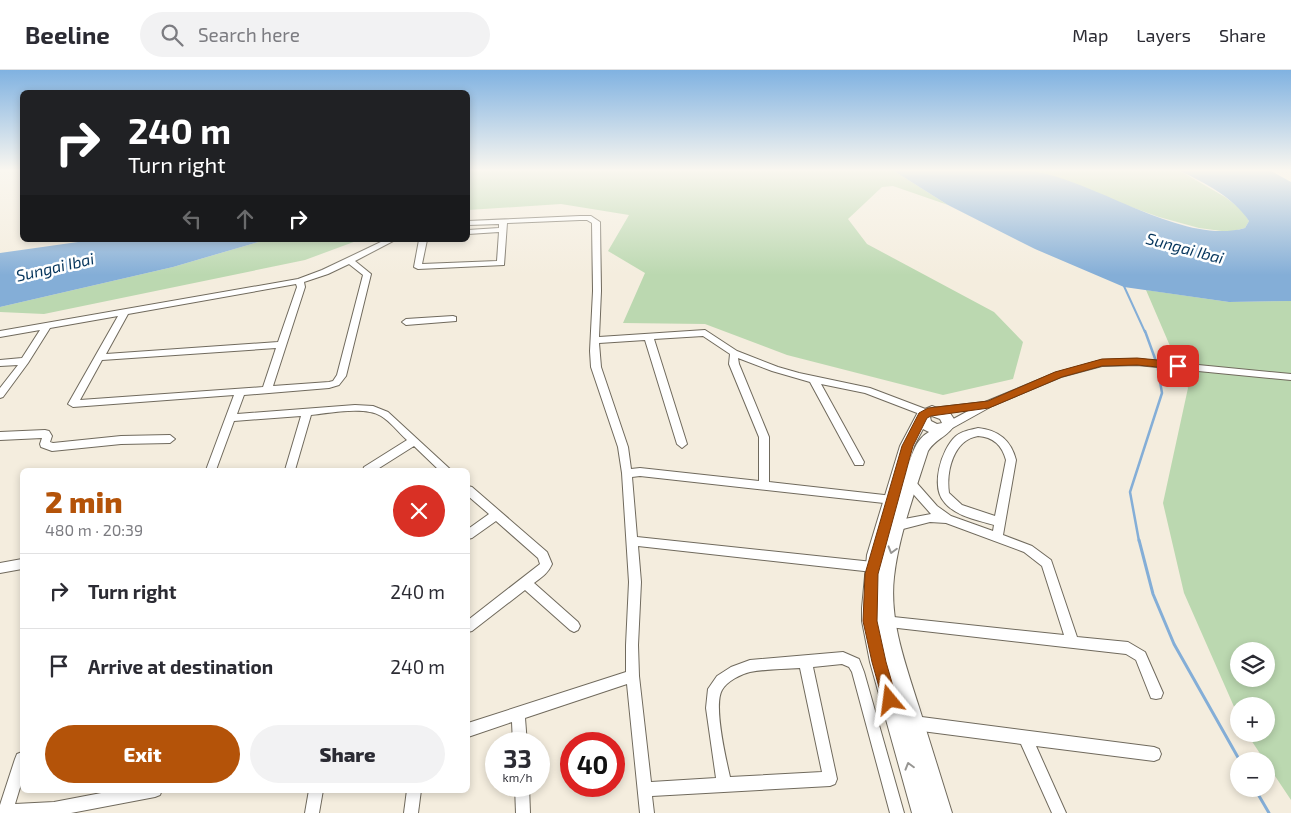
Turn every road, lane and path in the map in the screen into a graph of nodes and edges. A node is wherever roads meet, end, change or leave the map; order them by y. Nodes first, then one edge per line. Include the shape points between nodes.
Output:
1 (470, 223) edge
2 (503, 225) junction
3 (470, 232) edge
4 (386, 242) edge
5 (423, 242) edge
6 (349, 260) junction
7 (300, 281) junction
8 (124, 313) junction
9 (453, 319) dead end
10 (406, 322) dead end
11 (47, 326) junction
12 (0, 334) edge
13 (649, 337) junction
14 (595, 340) junction
15 (282, 345) junction
16 (734, 353) junction
17 (100, 356) junction
18 (25, 362) junction
19 (0, 364) edge
20 (1291, 377) edge
21 (814, 380) junction
22 (268, 390) junction
23 (0, 395) edge
24 (239, 395) junction
25 (989, 404) junction
26 (307, 412) junction
27 (927, 413) junction
28 (232, 414) junction
29 (945, 428) junction
30 (0, 436) edge
31 (170, 438) dead end
32 (414, 440) junction
33 (682, 444) dead end
34 (859, 462) dead end
35 (212, 468) edge
36 (291, 468) edge
37 (371, 468) edge
38 (444, 468) edge
39 (627, 473) junction
40 (764, 484) junction
41 (911, 484) junction
42 (470, 492) edge
43 (893, 500) junction
44 (496, 515) junction
45 (947, 519) junction
46 (999, 522) junction
47 (899, 525) junction
48 (470, 534) edge
49 (997, 538) junction
50 (632, 541) junction
51 (20, 564) edge
52 (873, 567) junction
53 (0, 568) edge
54 (525, 584) junction
55 (870, 621) junction
56 (888, 622) junction
57 (470, 625) edge
58 (574, 626) dead end
59 (1072, 642) junction
60 (805, 660) junction
61 (633, 676) junction
62 (1156, 693) dead end
63 (518, 715) junction
64 (914, 723) junction
65 (470, 729) edge
66 (519, 732) edge
67 (1026, 739) junction
68 (1154, 754) dead end
69 (20, 765) edge
70 (724, 785) junction
71 (645, 789) junction
72 (315, 793) edge
73 (414, 793) edge
74 (118, 794) edge
75 (522, 797) edge
76 (3, 811) edge
77 (312, 813) edge
78 (411, 813) edge
79 (523, 813) edge
80 (647, 813) edge
81 (897, 813) edge
82 (922, 813) edge
83 (942, 813) edge
84 (1059, 813) edge

1 - 2 street
2 - 3 street
2 - 5 street via 501,263 418,267
2 - 14 street via 580,218 596,222
4 - 6 street
6 - 7 street
6 - 22 street via 367,274 341,376 329,385
7 - 8 street
7 - 15 street
8 - 11 street
8 - 17 street
9 - 10 street
11 - 12 street
11 - 18 street
13 - 14 street
13 - 16 street via 705,332
13 - 33 street
14 - 39 street via 596,367 623,447
15 - 17 street
15 - 22 street
16 - 21 street
16 - 40 street via 734,364 764,437
17 - 24 street via 72,404
18 - 19 street
18 - 23 street
20 - 25 street via 1137,362 1102,362 1081,367
21 - 27 street via 867,390
21 - 34 street
22 - 24 street
24 - 28 street
25 - 27 street
25 - 29 street
26 - 28 street
26 - 32 street via 373,409 384,414
26 - 36 street
27 - 29 street via 945,416 949,422
27 - 43 street via 907,446
28 - 35 street
29 - 41 street via 924,444
30 - 31 street via 45,434 45,444 52,447
32 - 37 street
32 - 38 street
39 - 40 street
39 - 50 street
40 - 43 street
41 - 45 street via 933,509
41 - 47 street
42 - 44 street
43 - 52 street
44 - 48 street
44 - 54 street via 543,555 544,569
45 - 47 street via 930,518
45 - 49 street
46 - 46 street via 956,507 943,493 941,484 952,447 962,436 988,433 1006,443 1010,452
46 - 49 street
47 -> 56 street via 886,579
49 - 59 street via 1028,550 1046,563
50 - 52 street
50 - 61 street via 635,582
51 - 53 street
52 - 55 street
54 - 57 street
54 - 58 street
55 - 56 street
82 -> 55 street
56 - 59 street
56 - 64 street
59 - 62 street via 1128,648 1137,652
60 - 70 street via 742,668 714,690 713,712
60 - 70 street via 830,779
60 - 81 street via 843,658 854,662
61 - 63 street
61 - 71 street
63 - 65 street
63 - 66 street
64 - 67 street
64 - 83 street
67 - 68 street
67 - 84 street
69 - 76 street
70 - 71 street
71 - 80 street
72 - 77 street
73 - 78 street
74 - 76 street via 54,809
75 - 79 street

